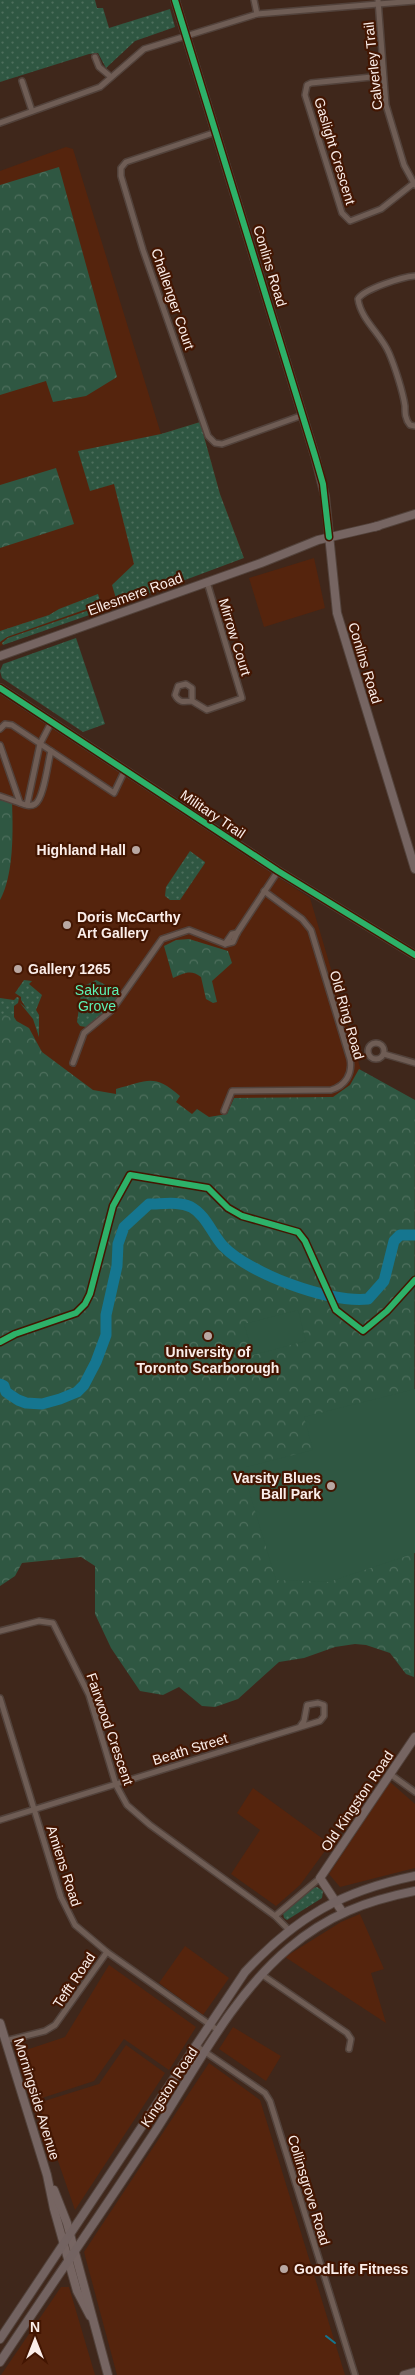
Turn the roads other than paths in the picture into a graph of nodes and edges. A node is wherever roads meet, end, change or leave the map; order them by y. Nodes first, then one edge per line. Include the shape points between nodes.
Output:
1 (175, 0) edge
2 (254, 0) edge
3 (415, 1) edge
4 (378, 2) edge
5 (257, 14) junction
6 (186, 35) junction
7 (95, 57) dead end
8 (382, 76) junction
9 (111, 78) junction
10 (22, 81) dead end
11 (32, 111) junction
12 (0, 123) edge
13 (216, 132) junction
14 (414, 184) edge
15 (415, 276) edge
16 (303, 415) junction
17 (415, 426) edge
18 (415, 514) edge
19 (329, 539) junction
20 (207, 582) junction
21 (2, 656) edge
22 (0, 688) edge
23 (192, 701) dead end
24 (52, 720) junction
25 (0, 729) edge
26 (40, 744) junction
27 (0, 745) edge
28 (51, 750) junction
29 (125, 770) junction
30 (0, 796) edge
31 (20, 803) junction
32 (27, 805) junction
33 (415, 869) edge
34 (278, 872) junction
35 (264, 891) junction
36 (415, 955) edge
37 (384, 1054) dead end
38 (73, 1062) dead end
39 (415, 1063) edge
40 (224, 1111) dead end
41 (0, 1631) edge
42 (0, 1698) edge
43 (301, 1725) junction
44 (415, 1738) edge
45 (390, 1774) junction
46 (116, 1785) junction
47 (415, 1792) edge
48 (34, 1810) junction
49 (0, 1820) edge
50 (415, 1876) edge
51 (320, 1878) junction
52 (415, 1891) edge
53 (335, 1901) junction
54 (343, 1913) junction
55 (275, 1916) junction
56 (288, 1930) junction
57 (107, 1952) junction
58 (261, 1974) junction
59 (0, 2023) edge
60 (209, 2025) junction
61 (219, 2031) junction
62 (6, 2041) junction
63 (195, 2045) junction
64 (349, 2049) dead end
65 (206, 2052) junction
66 (49, 2182) junction
67 (70, 2234) junction
68 (63, 2244) junction
69 (74, 2250) junction
70 (68, 2258) junction
71 (90, 2316) junction
72 (0, 2339) edge
73 (0, 2362) edge
74 (415, 2372) edge
75 (108, 2375) edge
76 (355, 2375) edge
77 (404, 2375) edge

1 - 6 street, Conlins Road
2 - 5 street
3 - 4 street
4 - 5 street
4 - 8 street, Calverley Trail
5 - 6 street
6 - 9 street via 144,49
6 - 13 street, Conlins Road
7 - 9 street
8 - 14 street, Calverley Trail via 386,105 404,165
8 - 14 street, Gaslight Crescent via 311,83 306,95 340,208 346,218 350,221 381,209
9 - 11 street via 100,87
10 - 11 street
11 - 12 street
13 - 16 street, Conlins Road
13 - 16 street, Challenger Court via 126,162 121,176 208,436 222,444
15 - 17 street via 372,289 358,299 363,315 389,352 406,419
16 - 19 street, Conlins Road via 323,484
18 - 19 street, Ellesmere Road
19 - 20 street, Ellesmere Road
19 - 33 street, Conlins Road via 337,613
20 - 21 street, Ellesmere Road
20 - 23 street, Mirrow Court via 242,698 206,710
22 - 24 street, Military Trail
24 - 26 street
24 - 29 street, Military Trail
25 - 26 street via 5,724 12,725
26 - 28 street
26 - 32 street
27 - 31 street
28 - 29 street via 114,793
28 - 32 street via 41,796 36,804
29 - 34 street, Military Trail
30 - 31 street
31 - 32 street
34 - 35 street
34 - 36 street, Military Trail
35 - 38 street via 237,934 232,934 225,944 189,930 162,939 114,1008 84,1033
35 - 40 street, Old Ring Road via 302,919 311,930 351,1071 344,1083 331,1090 232,1091
37 - 39 street
41 - 46 street, Fairwood Crescent via 39,1621 53,1623 89,1695
42 - 48 street, Amiens Road
43 - 43 street, Beath Street via 320,1721 324,1716 324,1705 307,1705
43 - 46 street, Beath Street
44 - 45 street, Old Kingston Road
45 - 47 street
45 - 51 street, Old Kingston Road
46 - 48 street, Beath Street
46 - 55 street, Fairwood Crescent via 133,1812
48 - 49 street, Beath Street
48 - 57 street, Amiens Road via 70,1918
50 - 53 main road, Kingston Road via 368,1888
51 - 53 street
51 - 55 street, Old Kingston Road
52 - 54 main road, Kingston Road via 375,1899
53 - 54 street
53 - 56 main road, Kingston Road
54 - 58 main road, Kingston Road via 291,1946
55 - 56 street
56 - 60 main road, Kingston Road via 246,1972
57 - 60 street, Amiens Road
57 - 62 street, Tefft Road via 55,2025 45,2031
58 - 61 main road, Kingston Road
58 - 64 street via 347,2033 351,2039
59 - 62 street, Morningside Avenue
60 - 61 street, Amiens Road
60 - 63 main road, Kingston Road
61 - 65 main road, Kingston Road
62 - 66 street, Morningside Avenue
63 - 65 street, Collinsgrove Road
63 - 67 main road, Kingston Road
65 - 69 main road, Kingston Road
65 - 76 street, Collinsgrove Road via 266,2093 270,2101
66 - 67 street, Morningside Avenue
66 - 68 street, Morningside Avenue
67 - 68 main road, Kingston Road
67 - 69 street, Morningside Avenue
68 - 70 street, Morningside Avenue
68 - 72 main road, Kingston Road
69 - 70 main road, Kingston Road
69 - 71 street, Morningside Avenue
70 - 71 street, Morningside Avenue
70 - 73 main road, Kingston Road
71 - 75 street, Morningside Avenue
74 - 77 street

